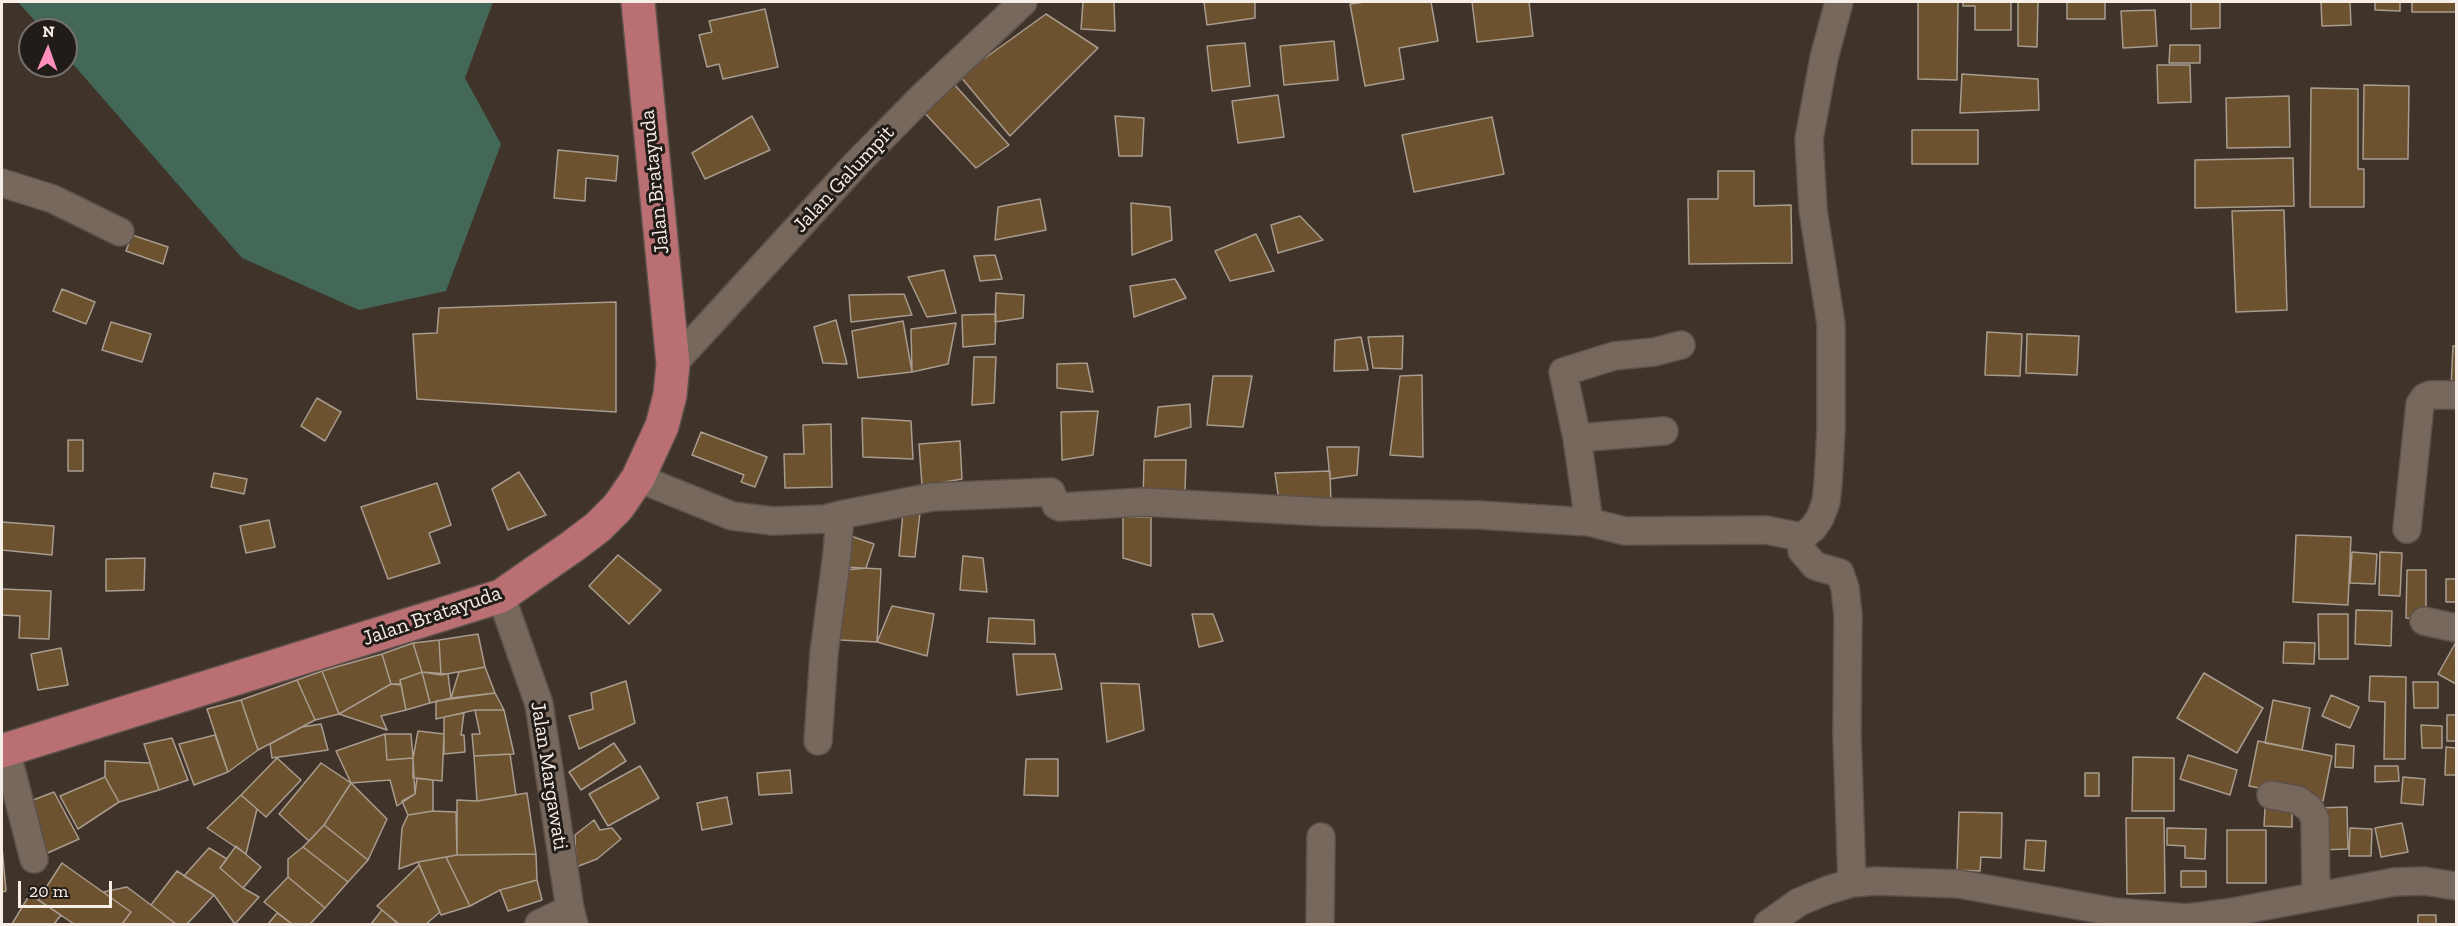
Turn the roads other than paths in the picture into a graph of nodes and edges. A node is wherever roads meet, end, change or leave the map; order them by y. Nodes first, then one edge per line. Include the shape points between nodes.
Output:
1 (638, 2) edge
2 (1023, 2) edge
3 (1839, 2) edge
4 (2, 183) edge
5 (120, 232) dead end
6 (1681, 345) dead end
7 (673, 364) junction
8 (2457, 395) edge
9 (1665, 431) dead end
10 (1577, 438) junction
11 (638, 478) junction
12 (840, 515) junction
13 (1589, 522) junction
14 (2407, 529) dead end
15 (1802, 537) junction
16 (501, 596) junction
17 (2424, 621) dead end
18 (2457, 627) edge
19 (818, 741) dead end
20 (4, 751) edge
21 (2271, 795) dead end
22 (1321, 837) dead end
23 (34, 859) dead end
24 (1851, 883) junction
25 (2457, 886) edge
26 (2316, 897) junction
27 (572, 917) edge
28 (2139, 920) edge
29 (539, 924) edge
30 (1320, 924) edge
31 (1767, 924) edge

1 - 7 main road, Jalan Bratayuda
2 - 7 street, Jalan Galumpit via 866,155
3 - 15 street via 1809,139 1813,210 1831,324 1828,484 1820,518
4 - 5 street via 53,199
6 - 10 street via 1614,356 1563,372
7 - 11 main road, Jalan Bratayuda via 662,426
8 - 14 street via 2430,395 2420,404
9 - 10 street
10 - 13 street
11 - 12 street via 732,516 773,521
11 - 16 main road, Jalan Bratayuda via 598,527
12 - 13 street via 932,496 1051,492 1060,507 1143,502
12 - 19 street
13 - 15 street via 1625,531 1766,530
15 - 24 street via 1801,547 1809,560 1815,566 1839,572 1845,588
16 - 20 main road, Jalan Bratayuda
16 - 27 street, Jalan Margawati via 539,704
17 - 18 street
20 - 23 street
21 - 26 street via 2298,800 2315,819
22 - 30 street
24 - 28 street via 1959,884
24 - 31 street via 1800,902
25 - 26 street via 2394,882
26 - 28 street via 2227,913
27 - 29 street

